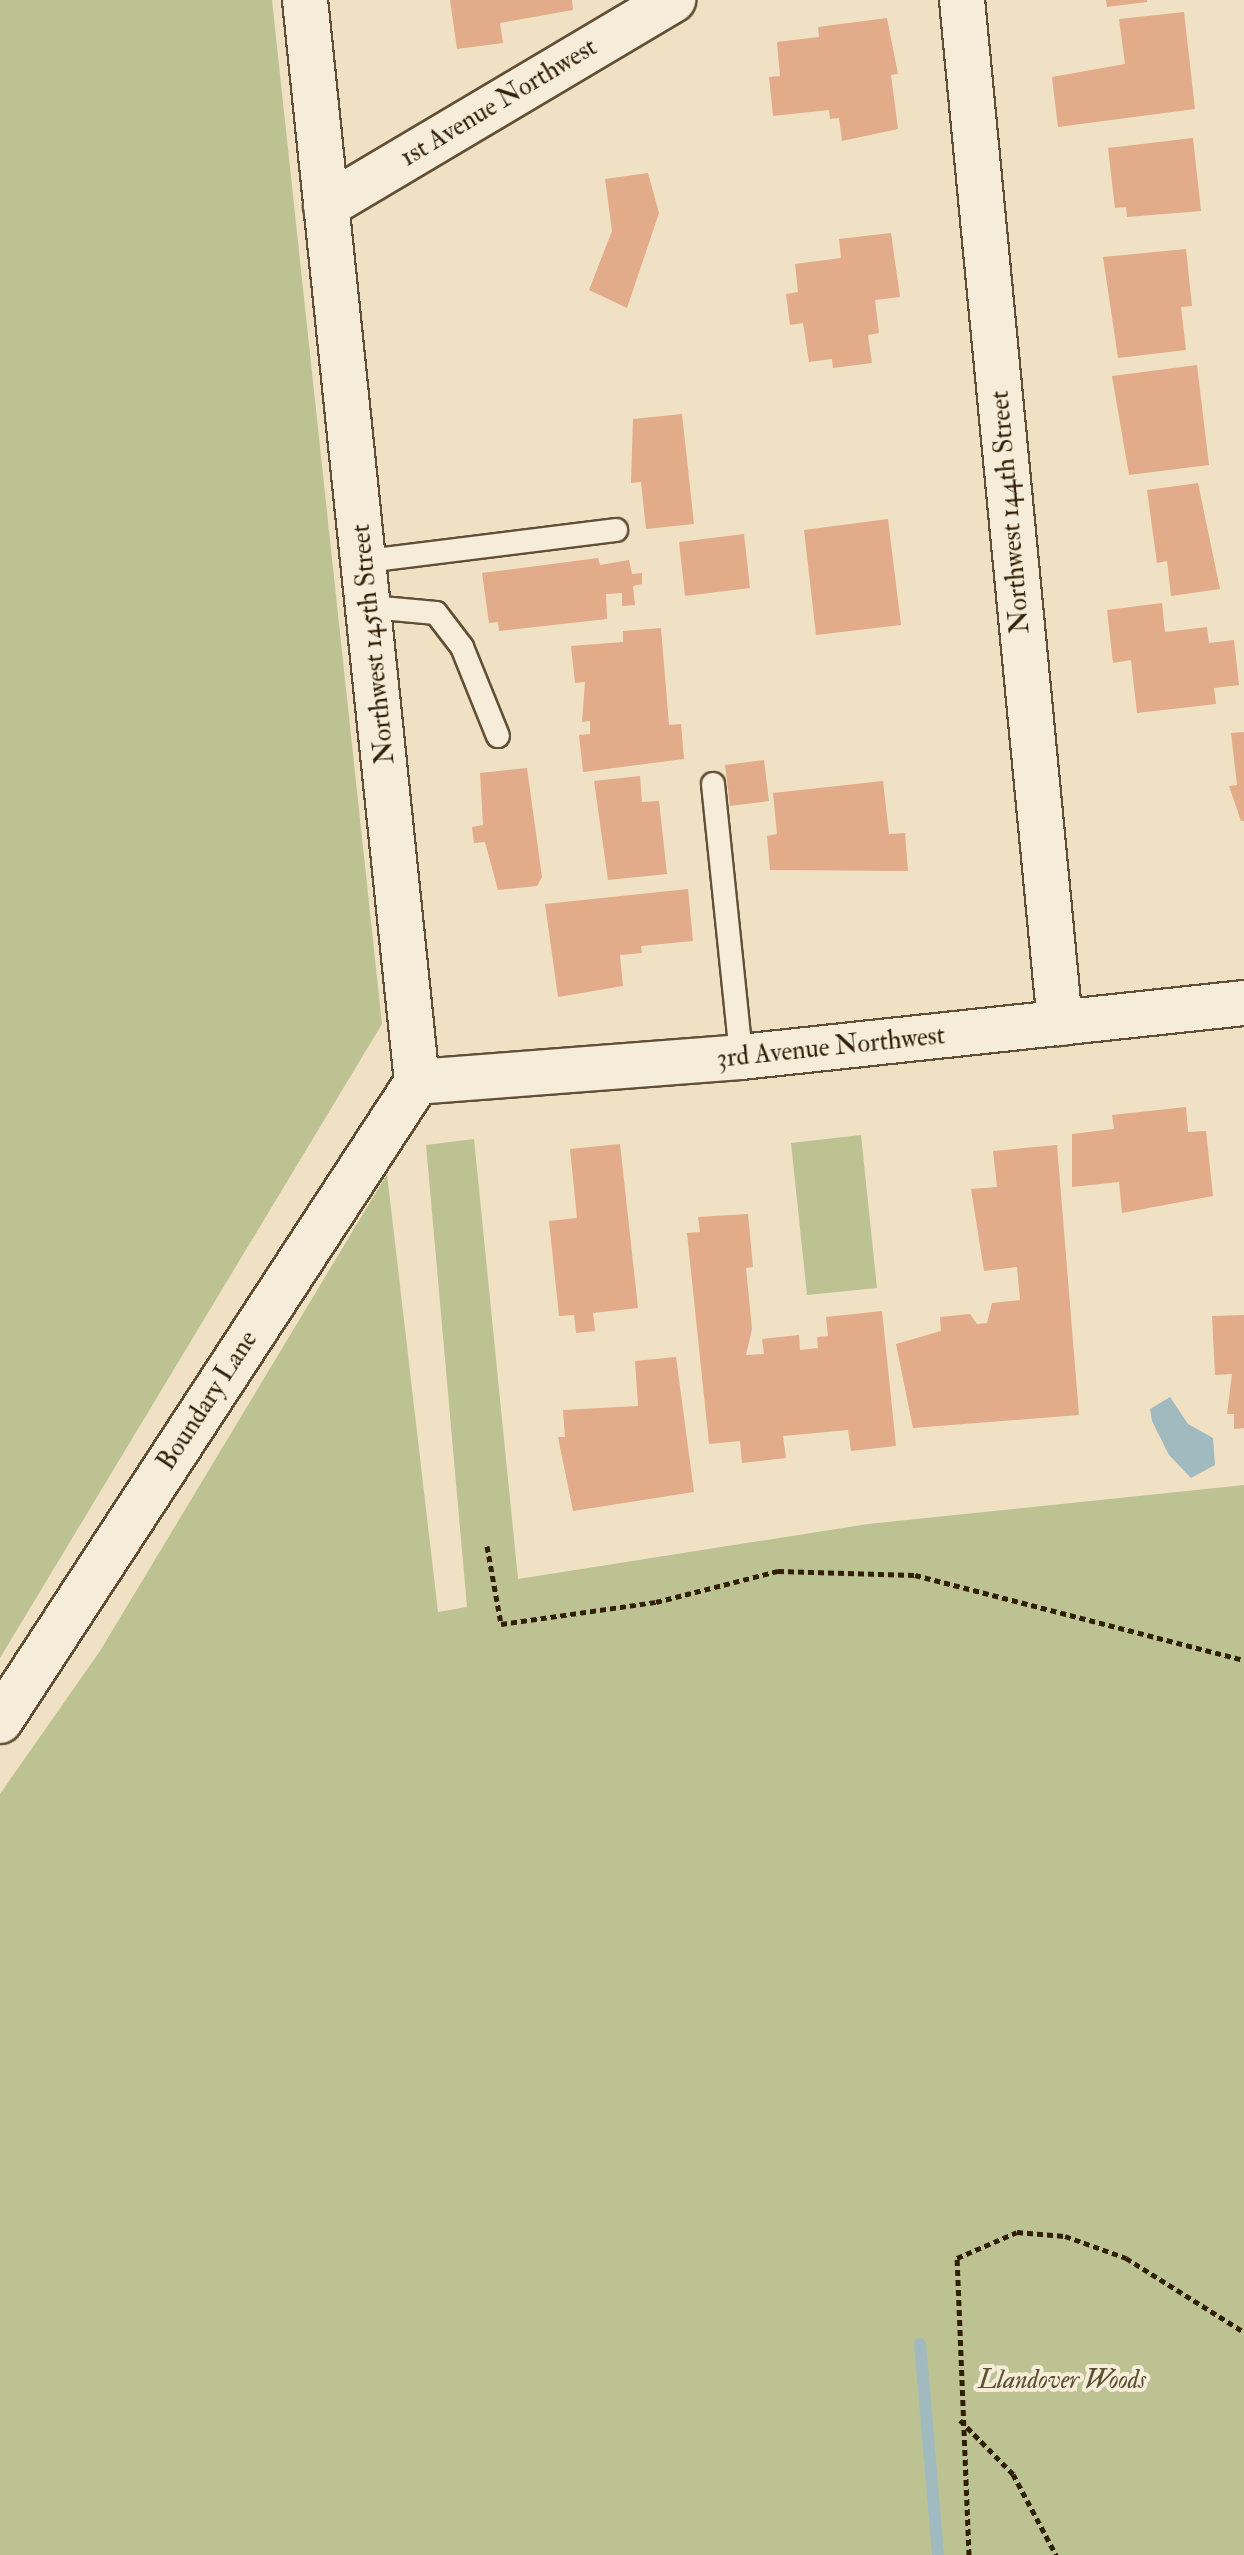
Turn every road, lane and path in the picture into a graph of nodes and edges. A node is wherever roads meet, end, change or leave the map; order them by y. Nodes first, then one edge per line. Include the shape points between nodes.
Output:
1 (305, 0) edge
2 (673, 0) edge
3 (962, 0) edge
4 (326, 206) junction
5 (616, 530) dead end
6 (367, 561) junction
7 (371, 607) junction
8 (498, 736) dead end
9 (713, 784) dead end
10 (1244, 1003) edge
11 (1060, 1023) junction
12 (741, 1057) junction
13 (417, 1082) junction
14 (487, 1546) dead end
15 (1244, 1660) edge
16 (0, 1721) edge
17 (1244, 2332) edge
18 (959, 2420) junction
19 (969, 2555) edge
20 (1056, 2555) edge

1 - 4 street, Northwest 145th Street
2 - 4 street, 1st Avenue Northwest
3 - 11 street, Northwest 144th Street
4 - 6 street, Northwest 145th Street
5 - 6 lane
6 - 7 street, Northwest 145th Street
7 - 8 lane via 436,613 462,647
7 - 13 street, Northwest 145th Street
9 - 12 lane
10 - 11 street, 3rd Avenue Northwest
11 - 12 street, 3rd Avenue Northwest
12 - 13 street, 3rd Avenue Northwest
13 - 16 street, Boundary Lane
14 - 15 path via 501,1624 656,1602 778,1571 887,1573
17 - 18 path via 1126,2258 1065,2236 1017,2232 957,2258
18 - 19 path
18 - 20 path via 1013,2474

